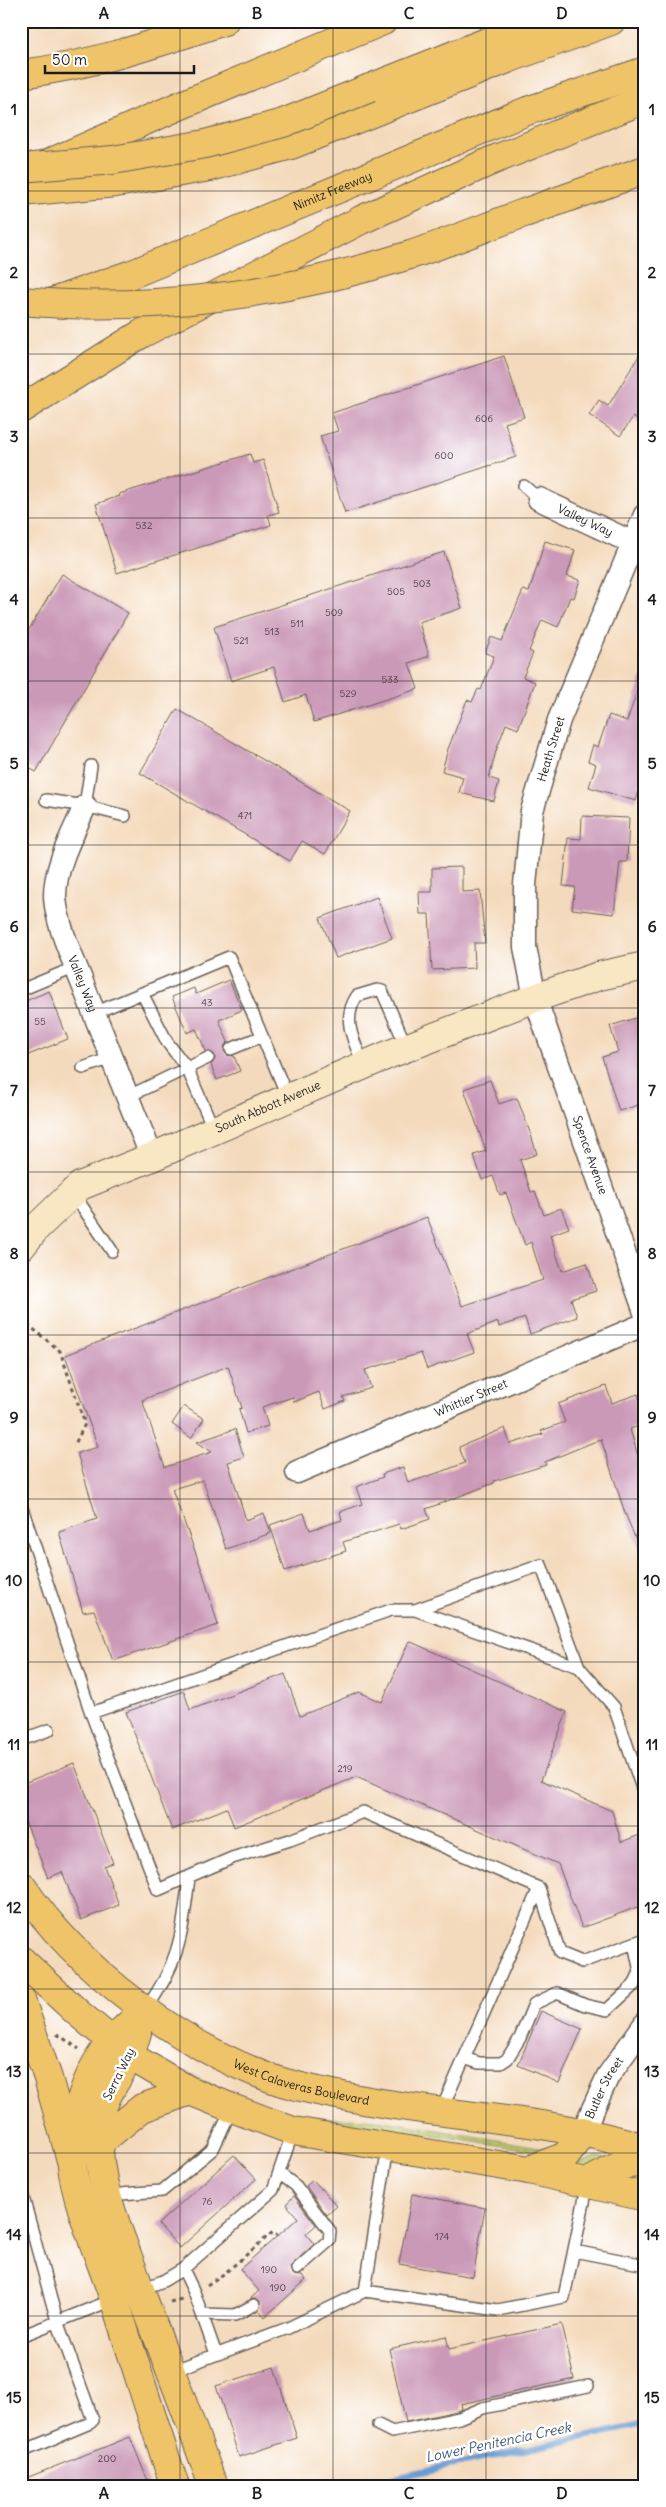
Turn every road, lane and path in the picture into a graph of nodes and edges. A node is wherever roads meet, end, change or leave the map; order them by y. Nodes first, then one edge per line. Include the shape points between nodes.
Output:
1 (224, 21) edge
2 (383, 21) edge
3 (540, 21) edge
4 (610, 21) edge
5 (645, 71) edge
6 (21, 74) edge
7 (645, 98) edge
8 (374, 100) junction
9 (21, 168) edge
10 (645, 170) edge
11 (21, 176) edge
12 (21, 192) edge
13 (21, 300) edge
14 (21, 313) edge
15 (21, 409) edge
16 (532, 492) dead end
17 (645, 515) edge
18 (633, 543) junction
19 (91, 766) dead end
20 (46, 800) dead end
21 (85, 806) junction
22 (126, 816) dead end
23 (645, 966) edge
24 (76, 967) junction
25 (21, 990) edge
26 (142, 993) junction
27 (535, 998) junction
28 (94, 1012) junction
29 (262, 1036) junction
30 (407, 1048) junction
31 (231, 1049) dead end
32 (111, 1058) junction
33 (208, 1058) dead end
34 (364, 1065) junction
35 (83, 1068) dead end
36 (187, 1068) junction
37 (127, 1097) junction
38 (288, 1098) junction
39 (214, 1131) junction
40 (152, 1157) junction
41 (73, 1193) junction
42 (24, 1239) edge
43 (112, 1251) dead end
44 (645, 1312) edge
45 (21, 1319) edge
46 (645, 1324) edge
47 (74, 1446) dead end
48 (297, 1472) dead end
49 (21, 1505) edge
50 (415, 1610) junction
51 (580, 1667) junction
52 (91, 1713) junction
53 (49, 1730) dead end
54 (21, 1740) edge
55 (645, 1797) edge
56 (189, 1878) junction
57 (21, 1885) edge
58 (539, 1888) junction
59 (640, 1941) edge
60 (21, 1960) edge
61 (21, 2000) edge
62 (145, 2010) junction
63 (645, 2024) edge
64 (50, 2029) dead end
65 (120, 2049) junction
66 (82, 2050) dead end
67 (464, 2058) junction
68 (190, 2091) junction
69 (232, 2108) junction
70 (440, 2111) junction
71 (292, 2131) junction
72 (583, 2131) junction
73 (98, 2144) junction
74 (388, 2147) junction
75 (645, 2148) edge
76 (645, 2162) edge
77 (72, 2164) junction
78 (529, 2170) junction
79 (279, 2173) junction
80 (588, 2182) junction
81 (21, 2190) edge
82 (106, 2195) junction
83 (645, 2197) edge
84 (278, 2236) dead end
85 (574, 2250) junction
86 (645, 2265) edge
87 (297, 2269) dead end
88 (183, 2270) junction
89 (364, 2291) junction
90 (194, 2292) junction
91 (127, 2294) junction
92 (170, 2302) dead end
93 (254, 2305) dead end
94 (202, 2314) junction
95 (57, 2321) junction
96 (21, 2336) edge
97 (216, 2354) junction
98 (172, 2371) junction
99 (588, 2386) dead end
100 (378, 2424) dead end
101 (21, 2452) edge
102 (175, 2486) edge
103 (214, 2486) edge

1 - 6 main road via 122,55 68,68
2 - 11 main road
3 - 8 main road
4 - 8 main road via 510,58
5 - 14 main road, Nimitz Freeway via 527,111 141,270
7 - 15 main road via 491,161 360,220 141,334
8 - 9 main road, bridge via 204,144 113,160
8 - 12 main road via 291,145 210,167 116,183
10 - 13 main road, bridge via 410,255 317,279 223,296 118,304
16 - 18 street, Valley Way
17 - 18 street, Heath Street
18 - 27 street, Heath Street via 559,720 532,811 525,884 525,947
19 - 21 lane
20 - 21 lane
21 - 22 lane
21 - 24 street, Valley Way via 64,854 55,897
23 - 27 street, South Abbott Avenue via 599,976
24 - 25 lane
24 - 28 street, Valley Way
26 - 28 lane
26 - 29 lane via 229,957
26 - 36 lane via 166,1042
27 - 30 street, South Abbott Avenue
27 - 44 street, Spence Avenue
28 - 32 street, Valley Way
29 - 31 lane
29 - 38 lane
30 - 34 street, South Abbott Avenue
30 - 34 lane via 382,991 357,996 352,1003 348,1029
32 - 35 lane
32 - 37 street, Valley Way
33 - 36 lane
34 - 38 street, South Abbott Avenue
36 - 37 lane
36 - 39 lane
37 - 40 street, Valley Way
38 - 39 street, South Abbott Avenue
39 - 40 street, South Abbott Avenue
40 - 41 street, South Abbott Avenue via 80,1186
41 - 42 street, South Abbott Avenue
41 - 43 lane
45 - 47 path via 60,1351 85,1424
46 - 48 street, Whittier Street
49 - 52 lane
50 - 51 lane
50 - 51 lane via 541,1565
50 - 52 lane via 391,1610
51 - 55 lane via 614,1707
52 - 56 lane via 158,1890
53 - 54 lane
56 - 58 lane via 232,1858 363,1812
56 - 62 lane via 182,1934 173,1963
57 - 62 main road, West Calaveras Boulevard via 86,1961
58 - 59 lane via 560,1953 582,1962
58 - 67 lane
59 - 67 lane via 640,1972 634,1985 607,2010 585,2005 557,1992 534,2004 520,2038 501,2064 479,2063
60 - 65 main road
61 - 77 main road via 48,2078
62 - 65 main road, Serra Way
62 - 70 main road, West Calaveras Boulevard via 207,2048 282,2082 349,2098
63 - 72 street, Butler Street via 608,2076
64 - 66 path
65 - 68 main road
65 - 73 main road, Serra Way via 100,2117
65 - 77 main road, Serra Way via 97,2061 82,2092
67 - 70 lane
68 - 69 main road
68 - 73 main road via 142,2108
69 - 71 main road
69 - 82 lane via 213,2149 162,2191
70 - 72 main road, West Calaveras Boulevard
71 - 74 main road
71 - 79 lane
72 - 75 main road, West Calaveras Boulevard
72 - 78 main road via 566,2156
73 - 82 main road, Serra Way
74 - 78 main road
74 - 89 lane
76 - 80 main road via 621,2165
77 - 91 main road, Serra Way via 84,2210
78 - 80 main road
79 - 87 lane via 296,2186 330,2231 329,2241
79 - 88 lane via 273,2190
80 - 83 main road
80 - 85 lane
81 - 95 lane
82 - 91 main road, Serra Way
84 - 90 path via 273,2232 226,2273
85 - 86 lane
85 - 89 lane via 564,2298 498,2310
88 - 90 lane
88 - 91 lane
89 - 97 lane via 288,2328
90 - 92 path
90 - 94 lane
91 - 95 lane
91 - 98 main road, Serra Way via 156,2336
91 - 102 main road, Serra Way via 139,2383
93 - 94 lane via 236,2315
94 - 97 lane
95 - 96 lane
95 - 101 lane via 93,2420
97 - 98 lane
98 - 103 main road, Serra Way
99 - 100 lane via 392,2432

